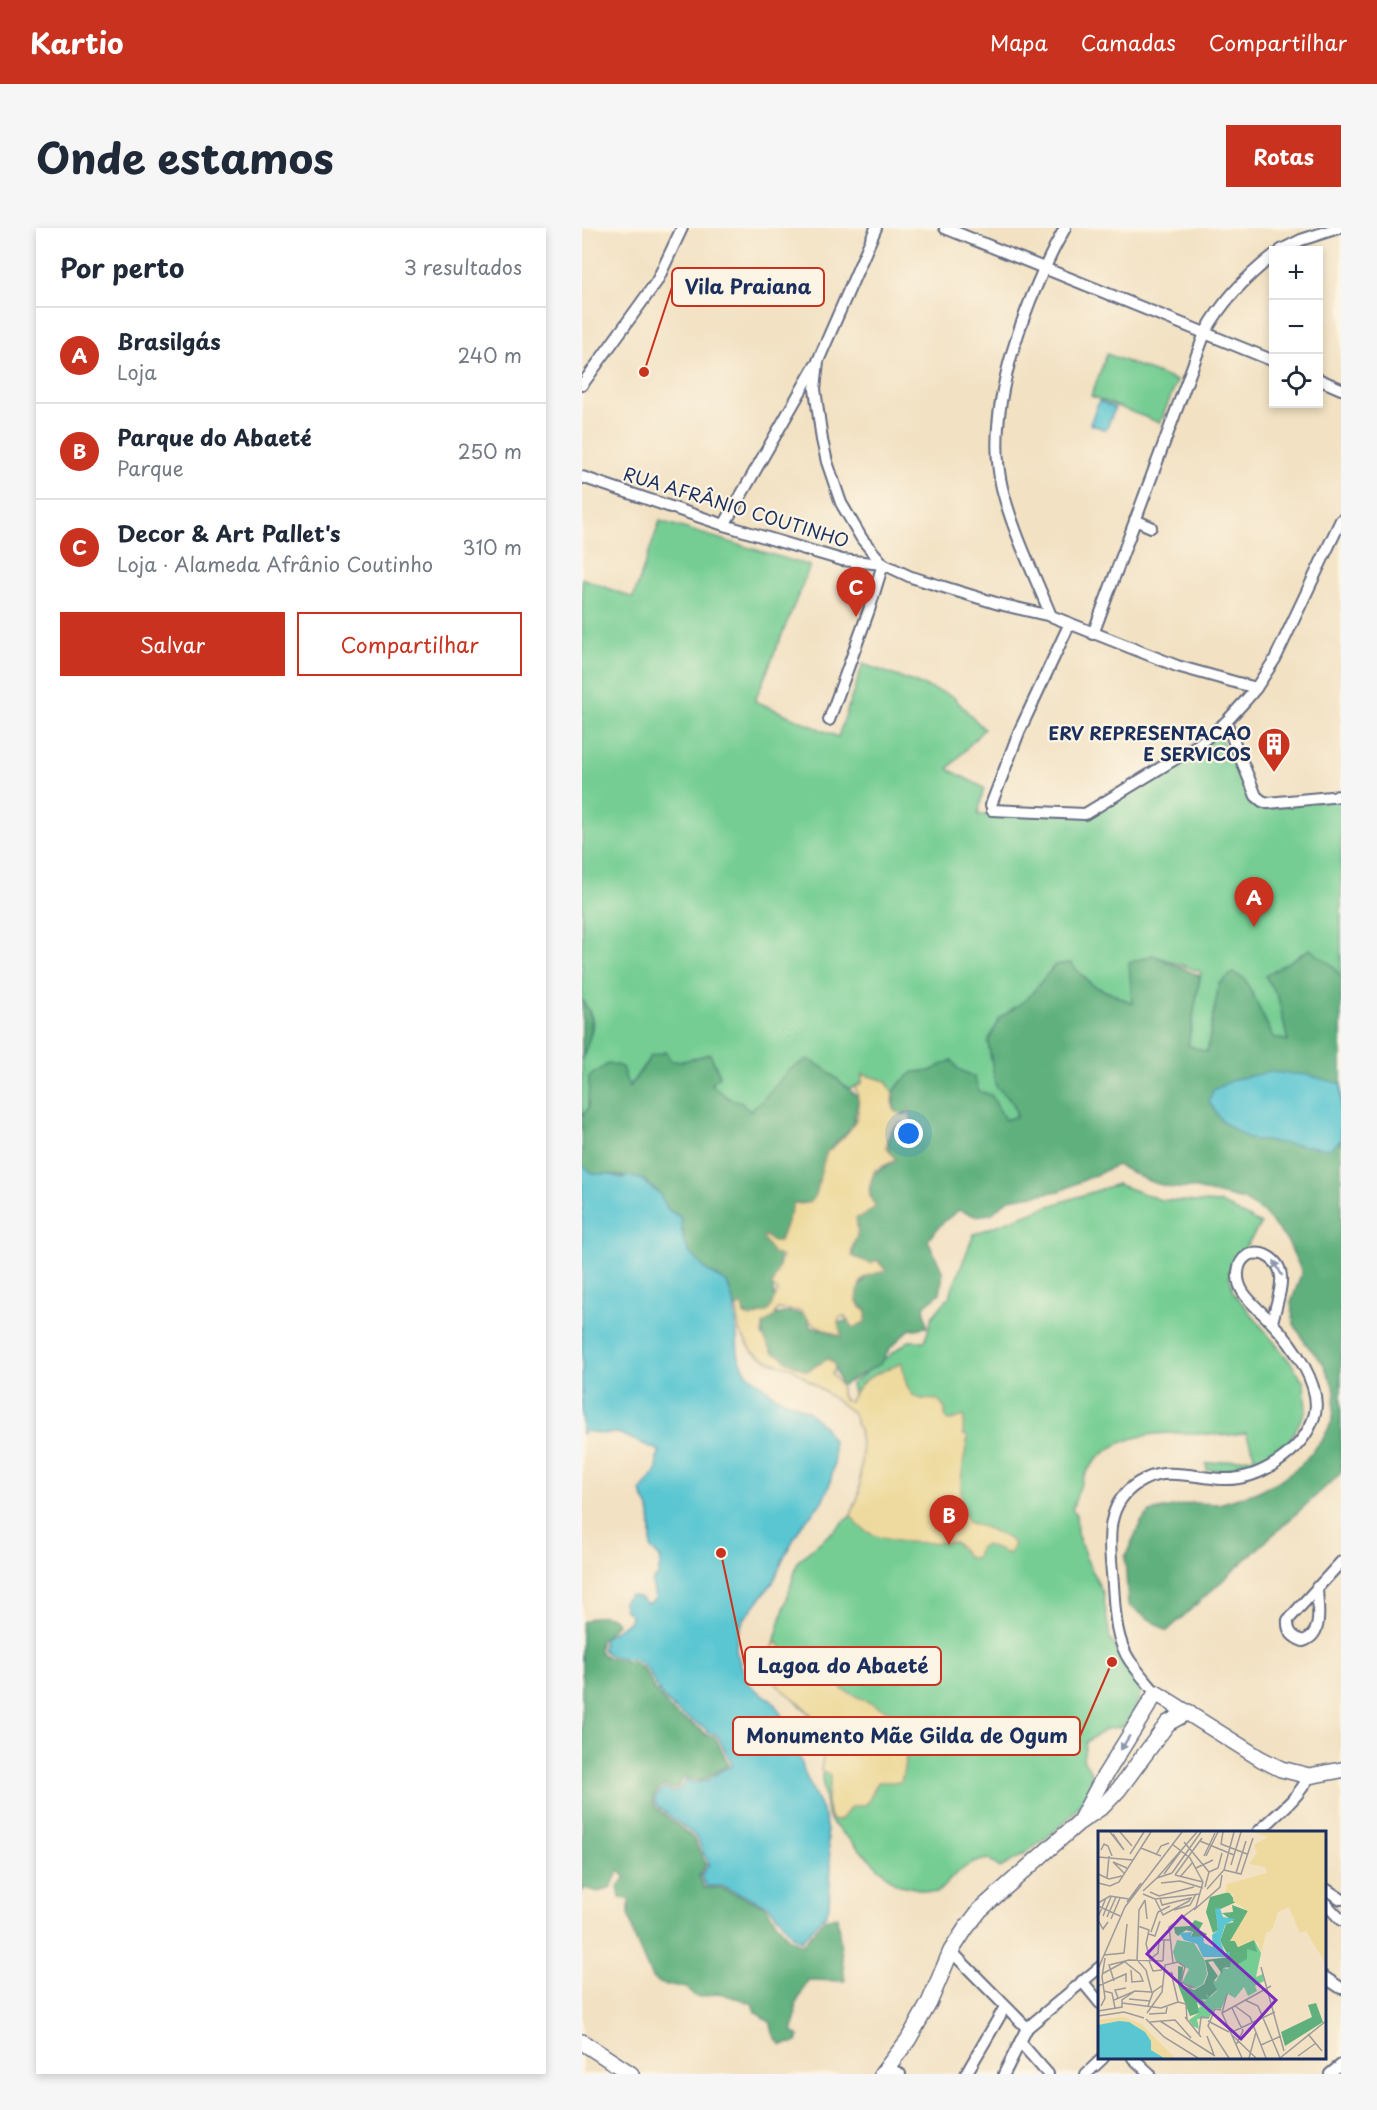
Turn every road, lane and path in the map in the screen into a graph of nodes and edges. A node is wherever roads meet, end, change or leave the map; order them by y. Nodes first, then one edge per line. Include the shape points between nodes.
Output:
1 (682, 228) edge
2 (876, 228) edge
3 (945, 228) edge
4 (1065, 228) edge
5 (1338, 228) edge
6 (1289, 246) edge
7 (1269, 260) edge
8 (1044, 269) junction
9 (1205, 333) junction
10 (1269, 359) edge
11 (818, 361) junction
12 (1323, 382) edge
13 (582, 385) edge
14 (1341, 389) edge
15 (582, 477) edge
16 (1135, 520) junction
17 (1341, 520) edge
18 (724, 525) junction
19 (1151, 526) dead end
20 (883, 564) junction
21 (1051, 616) junction
22 (1069, 624) junction
23 (1093, 634) junction
24 (1256, 688) junction
25 (829, 720) dead end
26 (1226, 722) junction
27 (1341, 796) edge
28 (1272, 1323) junction
29 (1341, 1562) edge
30 (1317, 1587) junction
31 (1156, 1693) junction
32 (1181, 1715) junction
33 (1341, 1770) edge
34 (1309, 1776) junction
35 (1102, 1780) junction
36 (1119, 1789) junction
37 (1078, 1823) junction
38 (1260, 1831) edge
39 (1326, 1889) edge
40 (1341, 1899) edge
41 (1326, 1904) edge
42 (1341, 1920) edge
43 (951, 1951) junction
44 (1098, 1969) edge
45 (1326, 1978) edge
46 (1082, 1981) junction
47 (1341, 1988) edge
48 (1098, 2001) edge
49 (1005, 2007) junction
50 (1027, 2028) junction
51 (582, 2042) edge
52 (1020, 2042) junction
53 (1102, 2059) edge
54 (1134, 2059) edge
55 (1341, 2065) edge
56 (890, 2072) edge
57 (631, 2074) edge
58 (966, 2074) edge
59 (1004, 2074) edge
60 (1048, 2074) edge
61 (1086, 2074) edge
62 (1150, 2074) edge
63 (1330, 2074) edge

1 - 13 street via 657,281
2 - 11 street
3 - 8 street
4 - 8 street
5 - 6 street
7 - 9 street via 1225,303
8 - 9 street
8 - 21 street via 1014,342 1007,371 998,461 1008,509
9 - 10 street
9 - 16 street
11 - 18 street
11 - 20 street via 817,408 833,483 851,522
12 - 14 street
15 - 18 street, RUA AFRÂNIO COUTINHO
16 - 19 street
16 - 23 street
17 - 24 street via 1292,628
18 - 20 street, RUA AFRÂNIO COUTINHO via 842,560
20 - 21 street, RUA AFRÂNIO COUTINHO via 999,604
20 - 25 street
21 - 22 street, RUA AFRÂNIO COUTINHO
22 - 23 street, RUA AFRÂNIO COUTINHO
22 - 26 street via 1019,732 991,807 1085,814 1198,746
23 - 24 street, RUA AFRÂNIO COUTINHO via 1177,666
24 - 26 street
26 - 27 street via 1256,796 1262,801
28 -> 28 street via 1283,1278 1280,1266 1261,1253 1248,1255 1239,1264 1237,1277 1243,1292
28 - 31 street via 1312,1380 1316,1398 1315,1415 1298,1445 1273,1464 1244,1476 1223,1479 1163,1474 1146,1478 1118,1501 1111,1521 1117,1625 1129,1660
29 - 30 street
30 - 30 street via 1315,1635 1303,1641 1296,1639 1290,1633 1288,1620
31 - 32 street
31 -> 35 street
32 - 34 street via 1281,1769
32 - 36 street via 1161,1731
33 - 34 street
34 - 38 street via 1296,1797
35 - 36 street
35 - 37 street
36 - 37 street
37 - 43 street via 980,1910
39 - 40 street
41 - 42 street
43 - 49 street
43 - 56 street via 929,2003
44 - 46 street
45 - 47 street
46 - 48 street
46 - 50 street
49 - 50 street
49 - 58 street
50 - 52 street
51 - 57 street
52 - 59 street
52 - 60 street
53 - 61 street
54 - 62 street
55 - 63 street

